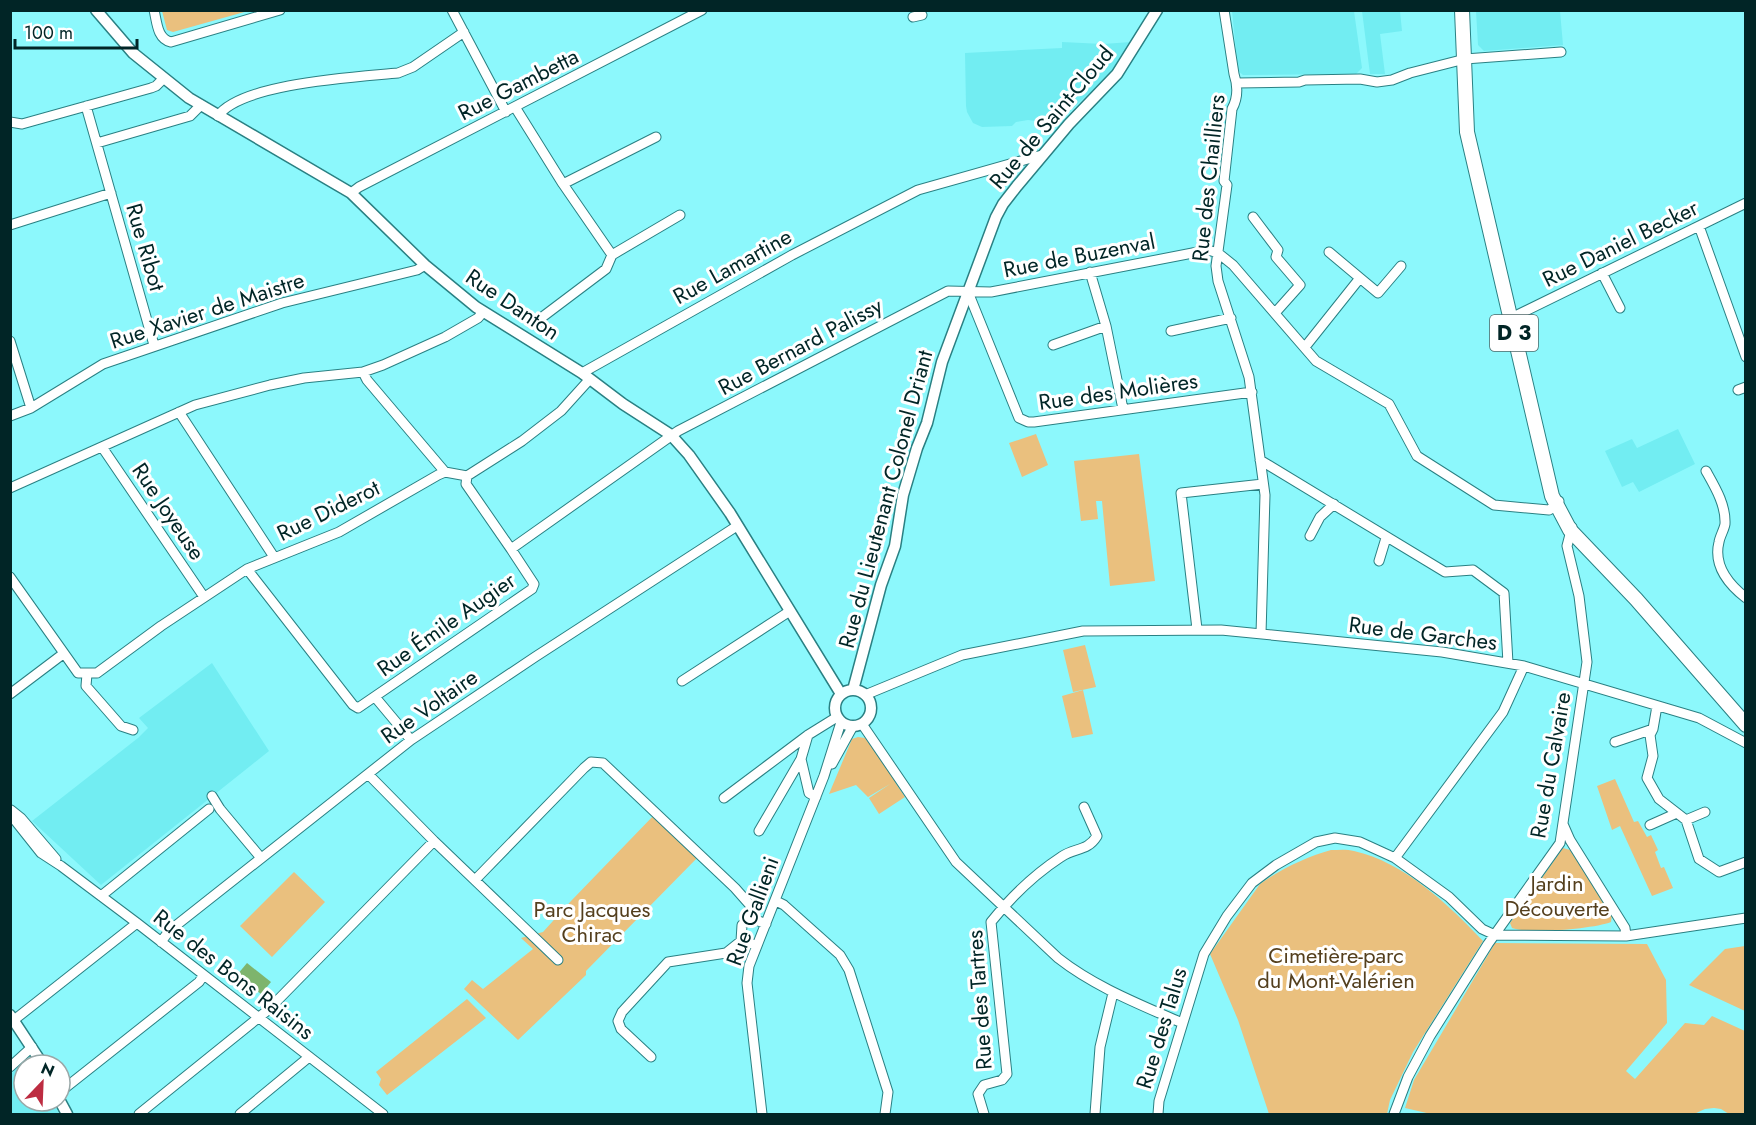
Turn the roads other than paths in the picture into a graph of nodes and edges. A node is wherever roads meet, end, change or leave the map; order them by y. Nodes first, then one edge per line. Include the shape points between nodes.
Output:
1 (96, 10) edge
2 (154, 10) edge
3 (280, 10) edge
4 (452, 10) edge
5 (1157, 10) edge
6 (1224, 10) edge
7 (701, 11) edge
8 (1461, 12) edge
9 (464, 32) junction
10 (1562, 52) dead end
11 (1465, 59) junction
12 (163, 79) junction
13 (1237, 83) junction
14 (201, 105) junction
15 (86, 106) junction
16 (515, 107) junction
17 (506, 112) junction
18 (218, 116) junction
19 (10, 122) edge
20 (656, 137) dead end
21 (97, 143) junction
22 (1042, 155) junction
23 (1014, 163) junction
24 (1027, 173) junction
25 (563, 184) junction
26 (351, 193) junction
27 (111, 194) junction
28 (1746, 203) edge
29 (680, 215) dead end
30 (1253, 217) dead end
31 (10, 225) edge
32 (1699, 226) junction
33 (1329, 252) dead end
34 (1218, 253) junction
35 (612, 255) junction
36 (425, 265) junction
37 (1401, 266) dead end
38 (1090, 272) junction
39 (1602, 273) junction
40 (1360, 278) junction
41 (946, 292) joint
42 (968, 292) junction
43 (1620, 308) dead end
44 (483, 312) junction
45 (1275, 313) junction
46 (541, 318) dead end
47 (1231, 318) junction
48 (1511, 318) junction
49 (958, 319) joint
50 (1106, 326) junction
51 (1171, 331) dead end
52 (10, 341) edge
53 (154, 345) junction
54 (1053, 345) dead end
55 (1305, 347) junction
56 (1746, 357) edge
57 (363, 372) junction
58 (586, 377) junction
59 (1252, 392) junction
60 (31, 408) junction
61 (1123, 409) junction
62 (179, 412) junction
63 (10, 416) edge
64 (671, 435) junction
65 (102, 447) junction
66 (1260, 460) junction
67 (1706, 471) dead end
68 (446, 472) junction
69 (467, 476) junction
70 (1263, 484) junction
71 (10, 488) edge
72 (1558, 503) junction
73 (1334, 504) junction
74 (737, 526) junction
75 (1572, 527) junction
76 (1310, 536) dead end
77 (1386, 538) junction
78 (511, 549) junction
79 (274, 557) junction
80 (1379, 561) dead end
81 (248, 569) junction
82 (10, 577) edge
83 (204, 597) junction
84 (1746, 598) edge
85 (790, 611) junction
86 (1197, 629) junction
87 (1261, 634) junction
88 (63, 654) junction
89 (1508, 663) junction
90 (1524, 666) junction
91 (83, 673) junction
92 (682, 681) dead end
93 (1585, 684) junction
94 (853, 690) junction
95 (10, 694) edge
96 (841, 694) junction
97 (865, 695) junction
98 (375, 697) junction
99 (1658, 706) junction
100 (839, 719) junction
101 (857, 725) junction
102 (1746, 725) edge
103 (1653, 729) junction
104 (133, 730) dead end
105 (808, 735) junction
106 (411, 740) junction
107 (1615, 742) dead end
108 (1746, 743) edge
109 (801, 759) junction
110 (368, 774) junction
111 (824, 776) junction
112 (212, 796) dead end
113 (816, 797) junction
114 (724, 798) dead end
115 (1084, 807) dead end
116 (10, 809) edge
117 (208, 809) dead end
118 (1706, 812) dead end
119 (1677, 813) junction
120 (10, 814) edge
121 (1686, 820) junction
122 (1562, 822) junction
123 (1650, 825) dead end
124 (759, 831) dead end
125 (1570, 840) junction
126 (434, 841) junction
127 (1560, 843) junction
128 (261, 858) junction
129 (1395, 858) junction
130 (1746, 862) edge
131 (61, 866) junction
132 (475, 880) junction
133 (101, 896) junction
134 (776, 901) junction
135 (1004, 906) junction
136 (753, 916) junction
137 (1746, 918) edge
138 (137, 923) junction
139 (766, 924) junction
140 (1495, 935) junction
141 (1626, 936) junction
142 (741, 941) junction
143 (161, 942) junction
144 (756, 945) junction
145 (558, 960) dead end
146 (204, 976) junction
147 (1113, 993) junction
148 (12, 1017) edge
149 (259, 1018) junction
150 (1182, 1023) junction
151 (32, 1047) junction
152 (36, 1053) edge
153 (309, 1057) junction
154 (651, 1058) dead end
155 (10, 1067) edge
156 (72, 1083) edge
157 (139, 1114) edge
158 (240, 1114) edge
159 (382, 1114) edge
160 (762, 1114) edge
161 (885, 1114) edge
162 (984, 1114) edge
163 (1095, 1114) edge
164 (1158, 1114) edge
165 (1394, 1114) edge

1 - 12 street, Rue Danton via 132,53
2 - 3 street via 161,37 171,42
4 - 9 street
5 - 22 street, Rue de Saint-Cloud via 1118,74
6 - 13 street, Rue des Chailliers
7 - 16 street, Rue Gambetta
8 - 11 main road, D 3
9 - 17 street
9 - 18 street via 398,73 281,86 225,106
10 - 11 street
11 - 13 street via 1377,82 1360,79
11 - 48 main road, D 3 via 1467,132
12 - 14 street, Rue Danton
12 - 15 street via 151,88
13 - 34 street, Rue des Chailliers
14 - 18 street, Rue Danton
14 - 21 street via 190,116
15 - 19 street via 22,124
15 - 21 street, Rue Ribot
16 - 17 street, Rue Gambetta
16 - 25 street
17 - 26 street, Rue Gambetta
18 - 26 street, Rue Danton
20 - 25 street
21 - 27 street, Rue Ribot
22 - 23 street, Rue Lamartine
22 - 24 street, Rue de Saint-Cloud
23 - 24 street
23 - 58 street, Rue Lamartine via 935,184 903,197 782,261
24 - 42 street, Rue de Saint-Cloud via 996,217
25 - 35 street
26 - 36 street, Rue Danton
27 - 31 street
27 - 53 street, Rue Ribot
28 - 32 street, Rue Daniel Becker
29 - 35 street
30 - 45 street via 1278,250 1276,257 1300,285
32 - 39 street, Rue Daniel Becker
32 - 56 street
33 - 40 street
34 - 38 street, Rue de Buzenval via 1208,250
34 - 45 street
34 - 47 street, Rue des Chailliers via 1218,281
35 - 46 street via 606,269
36 - 44 street, Rue Danton
36 - 53 street, Rue Xavier de Maistre via 282,303
37 - 40 street via 1378,293
38 - 42 street, Rue de Buzenval via 991,292
38 - 50 street
39 - 43 street
39 - 48 street, Rue Daniel Becker
40 - 55 street
41 - 42 street, Rue de Buzenval
41 - 64 street, Rue Bernard Palissy
42 - 49 street, Rue de Saint-Cloud
42 - 61 street, Rue des Molières via 1022,421
44 - 57 street via 445,337
44 - 58 street, Rue Danton
45 - 55 street
47 - 51 street
47 - 59 street, Rue des Chailliers
48 - 72 main road, D 3 via 1548,480
49 - 94 street, Rue du Lieutenant Colonel Driant via 903,495 895,546
50 - 54 street
50 - 61 street
52 - 60 street
53 - 60 street, Rue Xavier de Maistre via 103,364
55 - 72 street via 1320,364 1389,404 1417,456 1494,506 1549,510
57 - 62 street via 270,385
57 - 68 street
58 - 64 street, Rue Danton
58 - 69 street via 561,411
59 - 61 street, Rue des Molières
59 - 66 street, Rue des Chailliers
60 - 63 street, Rue Xavier de Maistre
62 - 65 street
62 - 79 street
64 - 74 street, Rue Danton
64 - 78 street, Rue Émile Augier
65 - 71 street
65 - 83 street, Rue Joyeuse
66 - 70 street, Rue des Chailliers
66 - 73 street
67 - 84 street via 1720,497 1725,524 1717,553 1720,567
68 - 69 street
68 - 79 street, Rue Diderot via 339,532
69 - 78 street via 466,484
70 - 86 street via 1181,493
70 - 87 street, Rue des Chailliers
72 - 75 main road, D 3
73 - 76 street via 1320,517
73 - 77 street
74 - 85 street, Rue Danton
74 - 106 street, Rue Voltaire
75 - 93 street, Rue du Calvaire via 1567,546 1584,628
75 - 102 main road, D 3
77 - 80 street
77 - 89 street via 1445,572 1473,570 1504,593
78 - 98 street, Rue Émile Augier via 534,585 532,589
79 - 81 street, Rue Diderot
81 - 83 street, Rue Diderot
81 - 98 street, Rue Émile Augier via 353,705 358,708
82 - 88 street
83 - 91 street, Rue Diderot via 97,674
85 - 92 street
85 - 96 street, Rue Danton
86 - 87 street, Rue de Garches
86 - 97 street, Rue de Garches via 1083,631 962,655
87 - 89 street, Rue de Garches via 1442,652
88 - 91 street
88 - 95 street
89 - 90 street, Rue de Garches
90 - 93 street, Rue de Garches
90 - 129 street via 1503,712
91 - 104 street via 86,686 121,726
93 - 99 street, Rue de Garches
93 - 122 street, Rue du Calvaire
94 - 96 street
94 - 97 street
96 - 100 street via 835,704
97 - 101 street via 871,710 868,718
98 - 106 street
99 - 103 street
99 - 108 street, Rue de Garches via 1699,718
100 - 101 street
100 - 105 street
100 - 111 street, Rue Gallieni
101 - 111 street, Rue Gallieni
101 - 135 street via 956,862
103 - 107 street
103 - 119 street via 1653,756 1647,778 1659,799
105 - 109 street
105 - 114 street
106 - 110 street, Rue Voltaire
109 - 113 street via 809,793
109 - 124 street
110 - 126 street
110 - 128 street, Rue Voltaire
111 - 113 street, Rue Gallieni
112 - 128 street
113 - 134 street, Rue Gallieni
115 - 135 street via 1097,836 1091,846 1063,855
116 - 131 street, Rue des Bons Raisins
117 - 133 street
118 - 121 street
119 - 121 street
119 - 123 street
120 - 131 street, Rue des Bons Raisins via 41,853
121 - 130 street via 1699,859 1719,872
122 - 125 street
122 - 127 street, Rue du Calvaire
125 - 127 street
125 - 141 street via 1625,928
126 - 132 street
126 - 149 street
127 - 140 street, Rue du Calvaire
128 - 143 street, Rue Voltaire via 169,931
129 - 140 street, Rue des Talus via 1449,897 1482,929
129 - 150 street, Rue des Talus via 1360,842 1335,838 1316,842 1288,857 1252,883 1204,954
131 - 133 street, Rue des Bons Raisins
132 - 136 street via 584,768 591,762 603,763 735,888 750,905
132 - 145 street
133 - 138 street, Rue des Bons Raisins
134 - 139 street, Rue Gallieni
134 - 161 street via 840,955 849,970 888,1092
135 - 147 street via 1073,970
135 - 162 street, Rue des Tartres via 991,922 1007,1074 1002,1080 984,1085 978,1094
136 - 139 street
136 - 142 street via 742,925
137 - 141 street
138 - 143 street, Rue des Bons Raisins
138 - 148 street
139 - 144 street, Rue Gallieni
140 - 141 street
140 - 165 street, Rue du Calvaire via 1430,1036
142 - 144 street
142 - 154 street via 726,953 668,962 622,1012 618,1021 621,1029
143 - 146 street, Rue des Bons Raisins
144 - 160 street, Rue Gallieni via 747,983
146 - 149 street, Rue des Bons Raisins
146 - 156 street
147 - 150 street
147 - 163 street via 1101,1047
148 - 151 street
149 - 153 street, Rue des Bons Raisins
149 - 157 street
150 - 164 street, Rue des Talus
151 - 152 street
151 - 155 street
153 - 158 street
153 - 159 street, Rue des Bons Raisins

